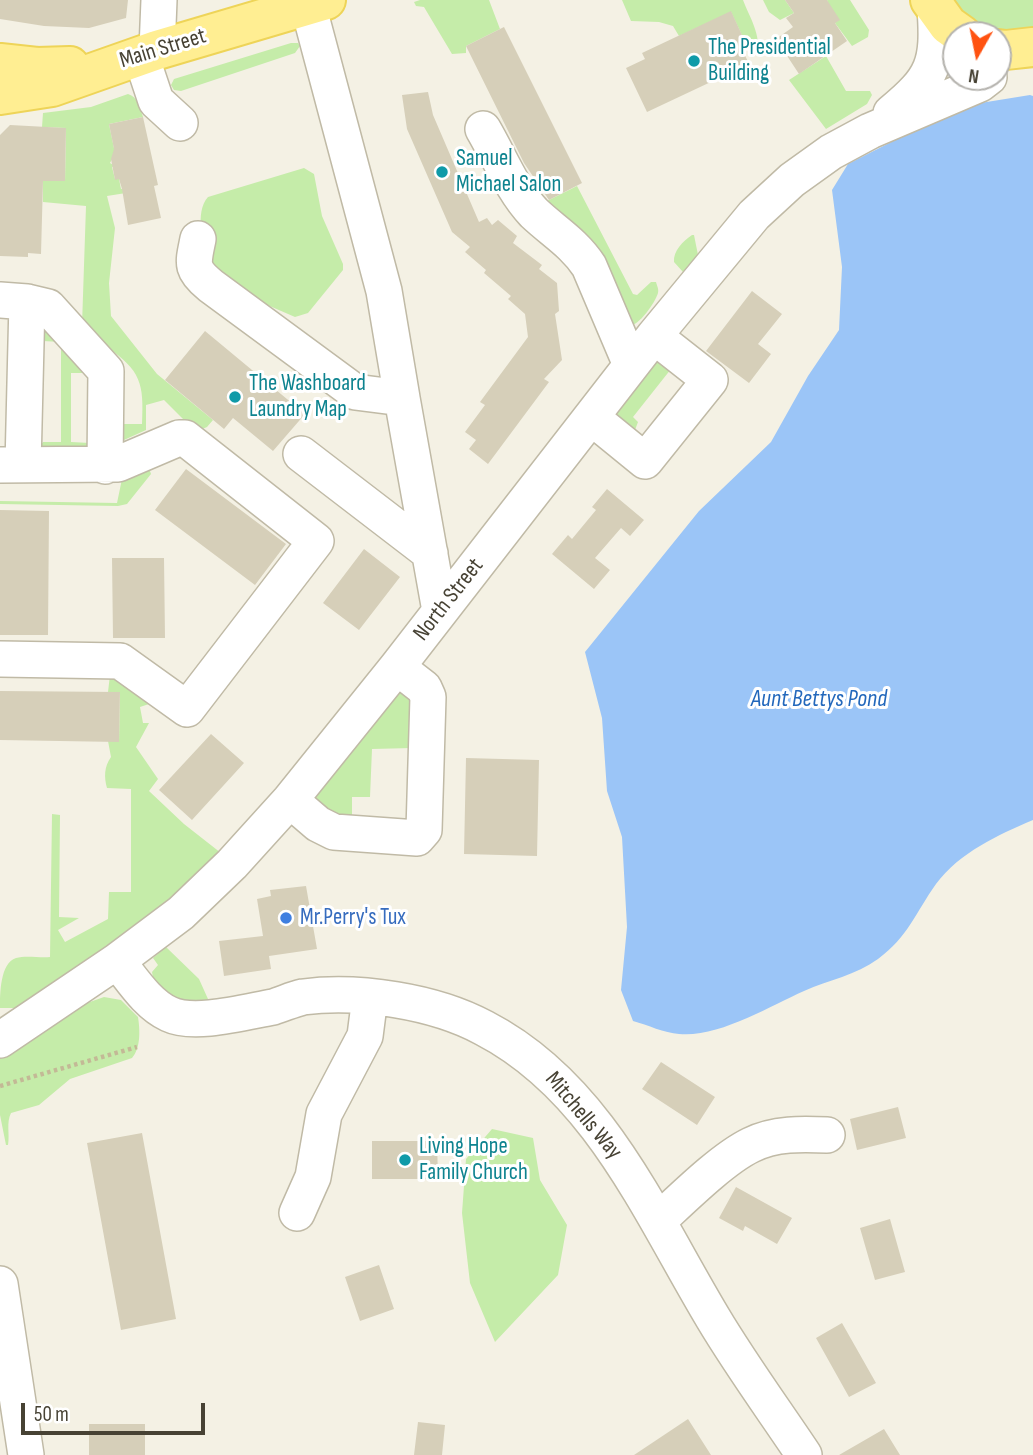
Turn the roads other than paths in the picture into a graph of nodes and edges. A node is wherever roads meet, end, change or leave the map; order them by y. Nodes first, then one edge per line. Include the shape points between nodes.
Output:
1 (159, 0) edge
2 (317, 3) edge
3 (932, 4) edge
4 (945, 21) edge
5 (136, 57) junction
6 (0, 63) edge
7 (964, 91) edge
8 (0, 95) edge
9 (180, 123) dead end
10 (484, 129) dead end
11 (870, 131) junction
12 (198, 239) dead end
13 (14, 301) edge
14 (654, 336) junction
15 (631, 365) junction
16 (401, 398) junction
17 (591, 417) junction
18 (301, 454) dead end
19 (116, 464) junction
20 (12, 465) edge
21 (430, 553) junction
22 (440, 611) junction
23 (0, 659) edge
24 (397, 667) junction
25 (290, 800) junction
26 (117, 961) junction
27 (370, 998) junction
28 (0, 1040) edge
29 (827, 1135) dead end
30 (297, 1213) dead end
31 (658, 1221) junction
32 (0, 1284) edge
33 (26, 1455) edge
34 (804, 1455) edge

1 - 5 street
2 - 5 main road, Main Street
2 - 16 street via 384,291
3 - 4 main road
3 - 11 street, North Street via 937,37 929,75
5 - 6 main road via 37,67
5 - 8 main road, Main Street via 52,87
5 - 9 street via 156,101
7 - 11 street, North Street
10 - 15 street via 533,212 589,265
11 - 14 street, North Street via 811,165 773,197
12 - 16 street via 193,265 211,286 355,392
13 - 19 street via 48,307 106,371
13 - 20 street
14 - 15 street, North Street
14 - 17 street via 710,380 645,461
15 - 17 street, North Street
16 - 21 street
17 - 22 street, North Street
18 - 21 street
19 - 20 street
19 - 23 street via 185,438 316,541 187,709 120,661
21 - 22 street
22 - 24 street, North Street
24 - 25 street, North Street
24 - 25 street via 428,696 422,835 334,832
25 - 26 street, North Street via 188,906
26 - 27 street, Mitchells Way via 160,1009 188,1019 300,998
26 - 28 street, North Street
27 - 30 street via 365,1036 324,1114 313,1177
27 - 31 street, Mitchells Way via 464,1018 530,1057 563,1086 592,1121
29 - 31 street via 795,1134 751,1145
31 - 34 street, Mitchells Way via 714,1320
32 - 33 street

